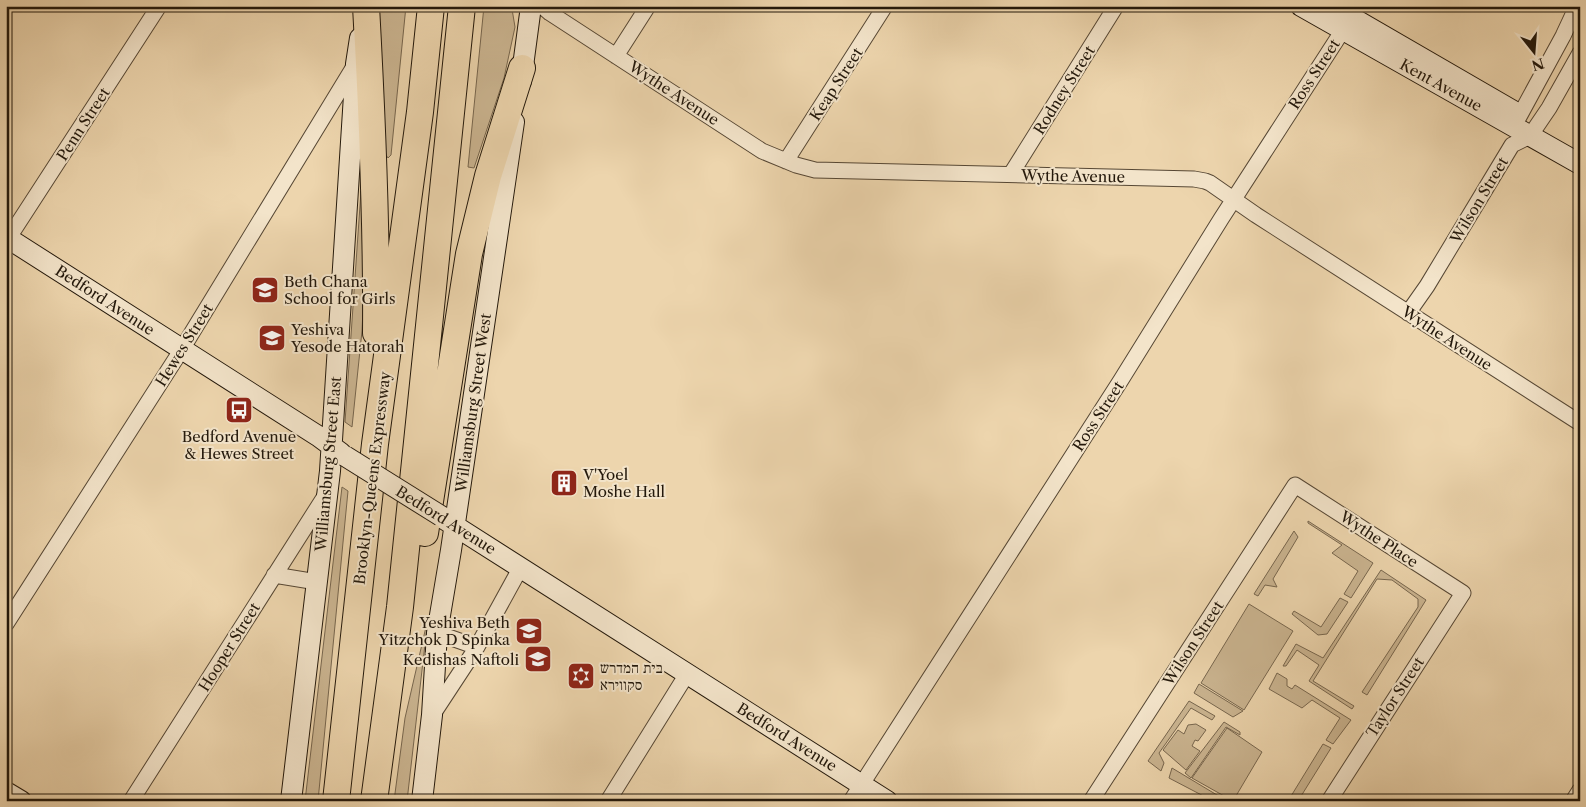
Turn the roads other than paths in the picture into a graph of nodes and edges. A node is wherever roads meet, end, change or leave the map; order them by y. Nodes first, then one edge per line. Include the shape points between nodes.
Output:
1 (159, 6) edge
2 (365, 6) edge
3 (462, 6) edge
4 (531, 6) edge
5 (542, 6) edge
6 (648, 6) edge
7 (885, 6) edge
8 (1116, 6) edge
9 (1301, 6) edge
10 (1332, 6) edge
11 (1577, 6) edge
12 (430, 10) edge
13 (1343, 30) junction
14 (1580, 53) edge
15 (616, 56) junction
16 (356, 64) junction
17 (522, 68) junction
18 (1526, 125) junction
19 (1580, 149) edge
20 (786, 161) junction
21 (1580, 164) edge
22 (1012, 174) junction
23 (1234, 200) junction
24 (7, 239) edge
25 (1408, 313) junction
26 (182, 349) junction
27 (1578, 419) edge
28 (375, 444) junction
29 (338, 451) junction
30 (1295, 485) joint
31 (327, 494) junction
32 (447, 521) junction
33 (521, 567) junction
34 (274, 575) junction
35 (317, 582) junction
36 (1463, 594) joint
37 (400, 607) junction
38 (6, 624) edge
39 (437, 633) junction
40 (477, 648) junction
41 (687, 674) junction
42 (432, 715) junction
43 (1580, 790) edge
44 (6, 792) edge
45 (856, 793) edge
46 (20, 801) edge
47 (132, 801) edge
48 (290, 801) edge
49 (336, 801) edge
50 (374, 801) edge
51 (422, 801) edge
52 (608, 801) edge
53 (887, 801) edge
54 (1091, 801) edge
55 (1329, 801) edge
56 (1573, 801) edge

1 - 24 street, Penn Street
2 - 16 main road, Williamsburg Street East
2 - 28 highway via 377,254
3 - 37 highway
4 - 17 main road, Williamsburg Street West
5 - 15 street, Wythe Avenue
6 - 15 street
7 - 20 street, Keap Street
8 - 22 street, Rodney Street
9 - 13 main road, Kent Avenue
10 - 18 main road, Kent Avenue
11 - 18 street, Wilson Street via 1538,83
12 - 28 highway, Brooklyn-Queens Expressway via 420,112
13 - 18 main road, Kent Avenue
13 - 23 street, Ross Street
14 - 18 street, Wilson Street via 1556,95
15 - 20 street, Wythe Avenue via 762,150
16 - 26 street, Hewes Street
16 - 29 main road, Williamsburg Street East
17 - 32 main road, Williamsburg Street West
17 - 37 highway via 488,176 469,254 417,585
18 - 19 main road, Kent Avenue
18 - 21 main road, Kent Avenue
18 - 25 street, Wilson Street
20 - 22 street, Wythe Avenue via 822,171
22 - 23 street, Wythe Avenue via 1200,179
23 - 25 street, Wythe Avenue
23 - 45 street, Ross Street
24 - 26 main road, Bedford Avenue
25 - 27 street, Wythe Avenue
26 - 29 main road, Bedford Avenue
26 - 38 street, Hewes Street
28 - 49 highway, Brooklyn-Queens Expressway
29 - 31 main road, Williamsburg Street East
29 - 32 main road, Bedford Avenue, bridge
30 - 36 street, Wythe Place
30 - 54 street, Wilson Street
31 - 34 street, Hooper Street
31 - 35 main road, Williamsburg Street East
32 - 33 main road, Bedford Avenue
32 - 39 main road, Williamsburg Street West via 451,550
33 - 40 street
33 - 41 main road, Bedford Avenue
34 - 35 street
34 - 47 street, Hooper Street
35 - 48 main road, Williamsburg Street East
36 - 55 street, Taylor Street
37 - 50 highway
39 - 40 street
39 - 42 main road, Williamsburg Street West
40 - 42 street
41 - 45 main road, Bedford Avenue
41 - 52 street
42 - 51 main road, Williamsburg Street West
43 - 56 street
44 - 46 main road
45 - 53 main road, Bedford Avenue

